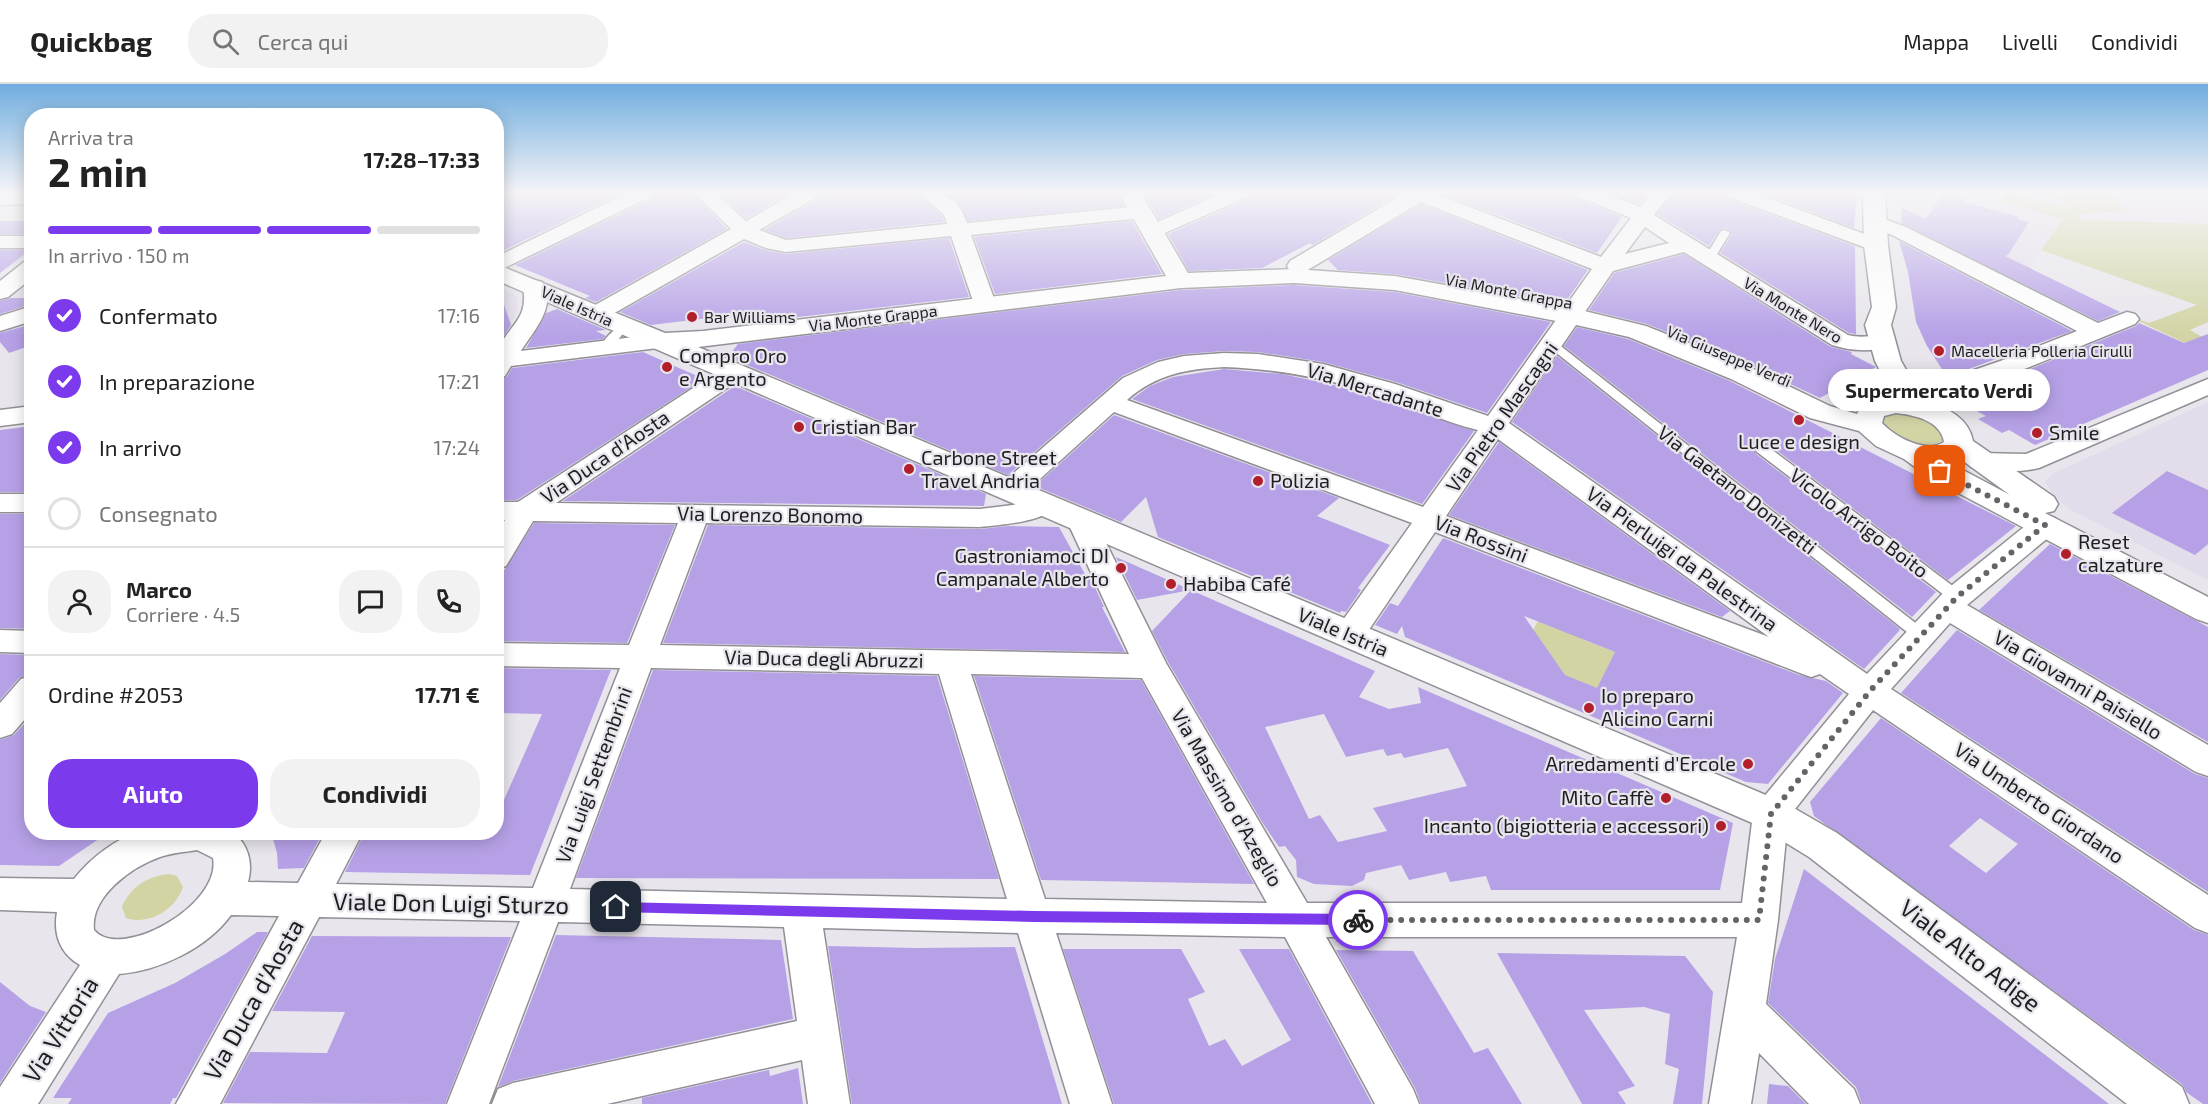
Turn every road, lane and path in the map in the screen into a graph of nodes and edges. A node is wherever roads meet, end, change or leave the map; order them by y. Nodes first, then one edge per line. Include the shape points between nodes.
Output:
1 (547, 241) edge
2 (726, 241) edge
3 (762, 241) edge
4 (845, 241) edge
5 (963, 241) edge
6 (1158, 241) edge
7 (1340, 241) edge
8 (1539, 241) edge
9 (1625, 241) edge
10 (1678, 241) edge
11 (1720, 241) edge
12 (1877, 241) edge
13 (1918, 241) edge
14 (0, 242) edge
15 (24, 242) edge
16 (1685, 245) junction
17 (1709, 259) junction
18 (504, 262) edge
19 (1298, 266) junction
20 (1605, 266) junction
21 (24, 273) edge
22 (504, 275) edge
23 (1178, 276) junction
24 (504, 280) edge
25 (533, 290) junction
26 (0, 292) edge
27 (983, 300) junction
28 (1884, 307) junction
29 (1576, 310) junction
30 (596, 315) junction
31 (24, 316) edge
32 (2127, 319) dead end
33 (0, 324) edge
34 (2096, 331) junction
35 (739, 334) junction
36 (612, 339) junction
37 (658, 341) junction
38 (1881, 342) junction
39 (1553, 344) junction
40 (504, 357) edge
41 (504, 363) edge
42 (725, 370) junction
43 (2208, 386) edge
44 (1109, 402) junction
45 (1894, 407) junction
46 (24, 415) edge
47 (0, 418) edge
48 (1496, 425) junction
49 (1762, 449) dead end
50 (1915, 453) junction
51 (1970, 453) junction
52 (2026, 477) junction
53 (1010, 490) junction
54 (0, 503) edge
55 (24, 503) edge
56 (1043, 505) junction
57 (510, 511) edge
58 (696, 514) junction
59 (1431, 520) junction
60 (1081, 521) junction
61 (2045, 525) junction
62 (504, 532) edge
63 (2208, 593) edge
64 (1952, 603) junction
65 (2208, 611) edge
66 (1349, 635) junction
67 (1922, 636) junction
68 (0, 641) edge
69 (24, 642) edge
70 (504, 654) edge
71 (638, 656) junction
72 (951, 661) junction
73 (1151, 666) junction
74 (1860, 685) junction
75 (24, 697) edge
76 (0, 725) edge
77 (2208, 762) edge
78 (1771, 814) junction
79 (162, 840) edge
80 (214, 840) edge
81 (341, 840) edge
82 (0, 894) edge
83 (84, 896) junction
84 (222, 898) junction
85 (308, 902) junction
86 (547, 906) junction
87 (801, 911) junction
88 (1034, 916) junction
89 (2208, 916) edge
90 (1296, 920) junction
91 (1759, 920) junction
92 (108, 956) junction
93 (1744, 1010) junction
94 (819, 1036) junction
95 (14, 1104) edge
96 (197, 1104) edge
97 (468, 1104) edge
98 (513, 1104) edge
99 (829, 1104) edge
100 (1091, 1104) edge
101 (1398, 1104) edge
102 (1730, 1104) edge
103 (1839, 1104) edge
104 (2165, 1104) edge

1 - 18 street
2 - 30 street
3 - 4 street via 786,246
5 - 27 street
6 - 23 main road
7 - 19 street
8 - 20 street
9 - 20 street, Via Pietro Mascagni
10 - 16 street, Via Monte Nero
11 - 17 lane
12 - 28 main road
13 - 34 street
14 - 15 street
16 - 17 street, Via Monte Nero
16 - 20 street
17 - 38 street, Via Monte Nero via 1840,340 1857,345
19 - 23 main road, Via Monte Grappa via 1213,267
19 - 29 main road, Via Monte Grappa via 1445,278 1515,290
20 - 29 street, Via Pietro Mascagni
21 - 26 street
22 - 25 main road, Viale Istria
23 - 27 main road, Via Monte Grappa
23 - 29 main road, Via Monte Grappa via 1294,276 1395,283
24 - 25 lane, Viale Istria
25 - 30 main road, Viale Istria
25 - 36 lane, Viale Istria
25 - 40 street via 537,303 534,312
27 - 35 main road, Via Monte Grappa
27 - 37 main road, Via Monte Grappa via 697,330
28 - 38 main road via 1878,326
28 - 45 main road via 1899,327
29 - 39 street, Via Pietro Mascagni
29 - 45 main road, Via Giuseppe Verdi via 1740,373 1844,420
30 - 37 main road, Viale Istria
31 - 33 street
32 - 34 street
34 - 45 street
35 - 37 main road, Via Monte Grappa
35 - 42 main road via 721,339 712,348 710,357
36 - 37 street
36 - 41 street
37 - 42 main road, Viale Istria
38 - 45 main road via 1906,394
39 - 48 street, Via Pietro Mascagni
39 - 67 lane, Via Gaetano Donizetti
42 - 53 main road, Viale Istria
42 - 57 street, Via Duca d'Aosta
43 - 52 street
44 - 48 street, Via Mercadante via 1132,383 1156,371 1179,364 1245,360 1332,372 1480,423
44 - 53 street, Via Mercadante
44 - 59 street, Via Rossini
45 - 50 main road, Via Giuseppe Verdi via 1874,433
45 - 51 main road, Via Giuseppe Verdi via 1917,408 1943,418 1958,432
46 - 47 street
48 - 59 street, Via Pietro Mascagni
48 - 74 street, Via Pierluigi da Palestrina
49 - 64 lane, Vicolo Arrigo Boito
50 - 51 main road, Via Giuseppe Verdi
50 - 61 main road, Via Giuseppe Verdi via 1940,471
51 - 52 main road, Via Giuseppe Verdi
52 - 63 main road, Via Giuseppe Verdi via 2070,522
53 - 56 main road, Viale Istria
54 - 55 street
56 - 58 street, Via Lorenzo Bonomo via 980,518
56 - 60 main road, Viale Istria
57 - 58 street, Via Lorenzo Bonomo
57 - 62 street, Via Duca d'Aosta
58 - 71 street, Via Luigi Settembrini
59 - 66 street, Via Pietro Mascagni
59 - 74 street, Via Rossini
60 - 66 main road, Viale Istria
60 - 73 street, Via Massimo d'Azeglio
61 - 64 street
61 - 65 main road, Via Giuseppe Verdi
64 - 67 street
64 - 77 street, Via Giovanni Paisiello
66 - 78 main road, Viale Istria
67 - 74 street
68 - 69 street
70 - 71 street, Via Duca degli Abruzzi
71 - 72 street, Via Duca degli Abruzzi
71 - 86 street, Via Luigi Settembrini
72 - 73 street, Via Duca degli Abruzzi
72 - 88 street
73 - 90 street, Via Massimo d'Azeglio
74 - 78 street
74 - 89 street, Via Umberto Giordano
75 - 76 street
78 - 91 street
78 - 104 main road, Viale Alto Adige via 1823,845
79 - 83 street via 143,847 106,872
80 - 84 street via 230,852 234,866
81 - 85 street, Via Duca d'Aosta
82 - 83 street
83 - 92 street via 74,929 79,943 91,952
84 - 85 street, Viale Don Luigi Sturzo
84 - 92 street via 205,917 166,943 131,955
85 - 86 street, Viale Don Luigi Sturzo
85 - 96 street, Via Duca d'Aosta
86 - 87 street, Viale Don Luigi Sturzo
86 - 97 street, Via Luigi Settembrini
87 - 88 street, Viale Don Luigi Sturzo
87 - 94 street
88 - 90 street, Viale Don Luigi Sturzo
88 - 100 street
90 - 91 street, Viale Don Luigi Sturzo
90 - 101 street, Via Massimo d'Azeglio
91 - 93 street
92 - 95 street, Via Vittoria
93 - 102 street
93 - 103 street
94 - 98 street
94 - 99 street

